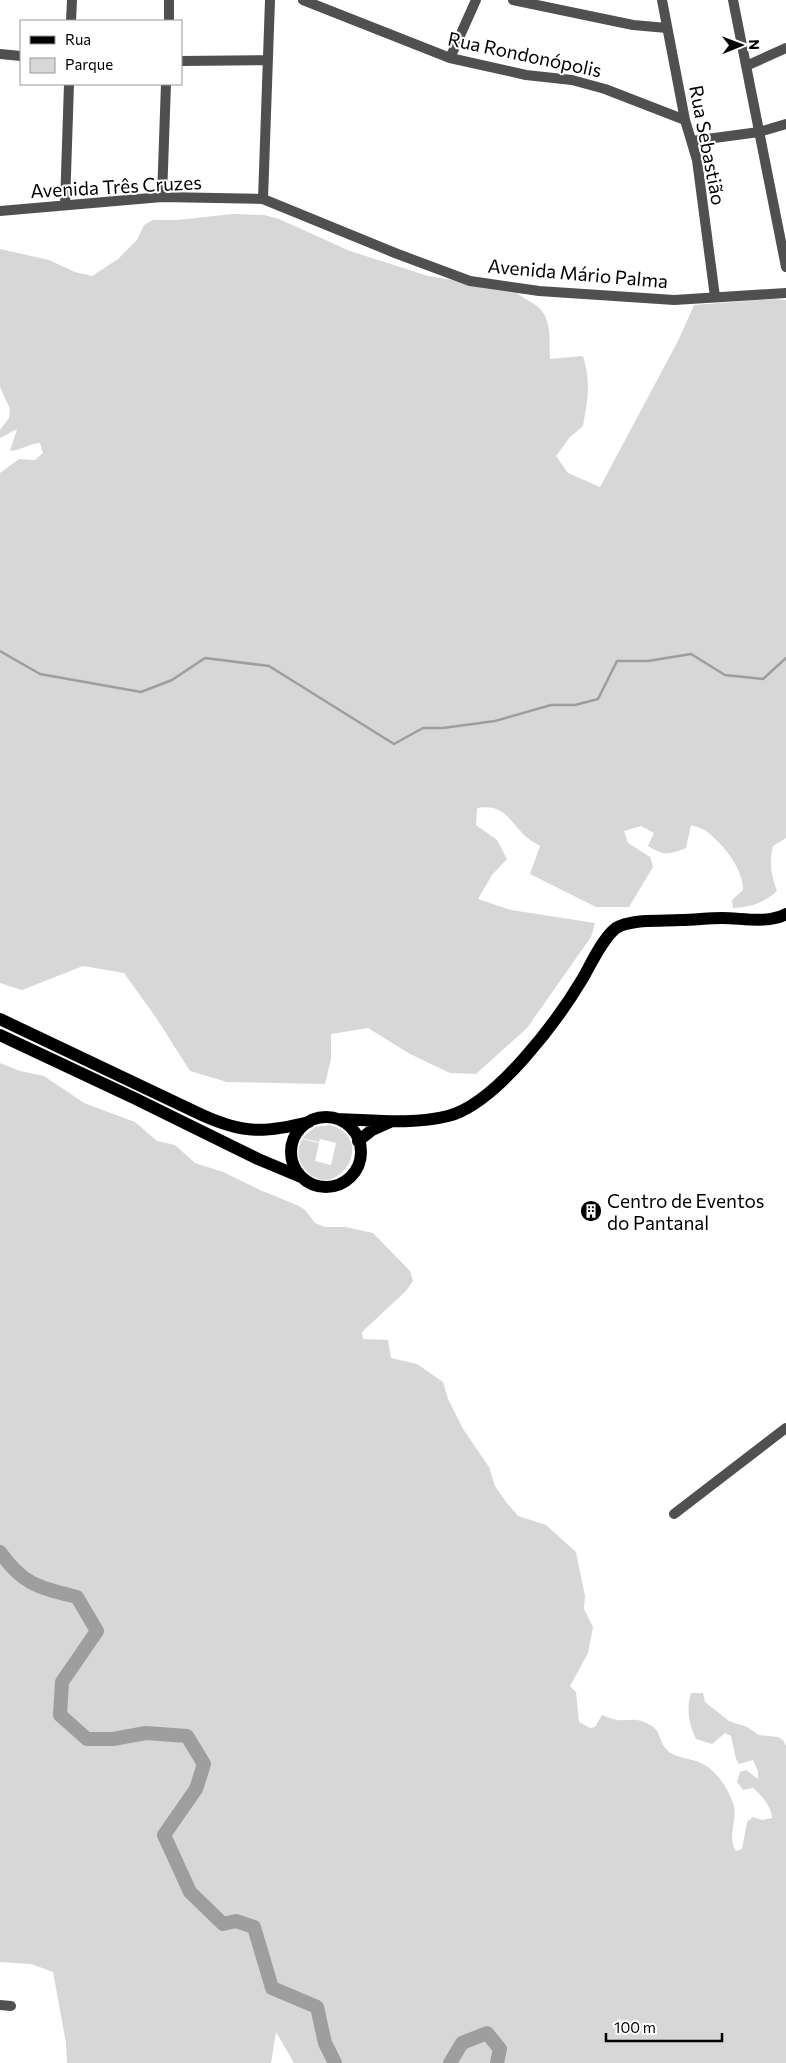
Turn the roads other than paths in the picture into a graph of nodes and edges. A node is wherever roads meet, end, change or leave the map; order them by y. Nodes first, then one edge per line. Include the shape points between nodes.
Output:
1 (72, 0) edge
2 (169, 0) edge
3 (270, 0) edge
4 (303, 0) edge
5 (476, 0) edge
6 (512, 0) edge
7 (662, 0) edge
8 (733, 0) edge
9 (544, 4) edge
10 (71, 20) edge
11 (169, 20) edge
12 (667, 28) junction
13 (786, 48) edge
14 (0, 54) edge
15 (20, 56) edge
16 (450, 58) junction
17 (267, 60) junction
18 (182, 61) edge
19 (746, 66) junction
20 (68, 85) edge
21 (166, 85) edge
22 (684, 120) junction
23 (786, 124) edge
24 (759, 132) junction
25 (692, 142) junction
26 (162, 197) junction
27 (263, 199) junction
28 (65, 205) junction
29 (0, 211) edge
30 (782, 223) edge
31 (786, 267) edge
32 (786, 293) edge
33 (715, 297) junction
34 (784, 917) edge
35 (0, 1019) edge
36 (0, 1035) edge
37 (338, 1120) junction
38 (394, 1120) junction
39 (309, 1122) junction
40 (358, 1141) junction
41 (301, 1177) junction
42 (786, 1428) edge
43 (674, 1514) dead end
44 (0, 2005) edge
45 (11, 2006) dead end

1 - 10 street
2 - 11 street
3 - 17 street
4 - 16 street, Rua Rondonópolis
5 - 16 street
6 - 9 street
7 - 12 street, Rua Sebastião
8 - 19 street
9 - 12 street via 633,26
12 - 22 street, Rua Sebastião
13 - 19 street
14 - 15 street
16 - 22 street, Rua Rondonópolis via 606,89
17 - 18 street
17 - 27 street
19 - 24 street
20 - 28 street
21 - 26 street
22 - 25 street, Rua Sebastião
23 - 24 street
24 - 25 street
24 - 30 street
25 - 33 street, Rua Sebastião
26 - 27 street, Avenida Três Cruzes
26 - 28 street, Avenida Três Cruzes
27 - 33 street, Avenida Mário Palma via 470,281 608,296 674,300
28 - 29 street, Avenida Três Cruzes
30 - 31 street
32 - 33 street, Avenida Mário Palma
34 - 38 main road via 619,926 610,933 576,990 544,1032 494,1090 471,1107 448,1116
35 - 39 main road via 230,1126 263,1130
36 - 41 main road
37 - 38 main road
37 - 39 main road via 324,1117
37 - 40 main road via 352,1129
38 - 40 main road
39 - 41 main road via 297,1133 291,1148 293,1164
40 - 41 main road via 360,1161 346,1181 324,1187
42 - 43 street
44 - 45 street

